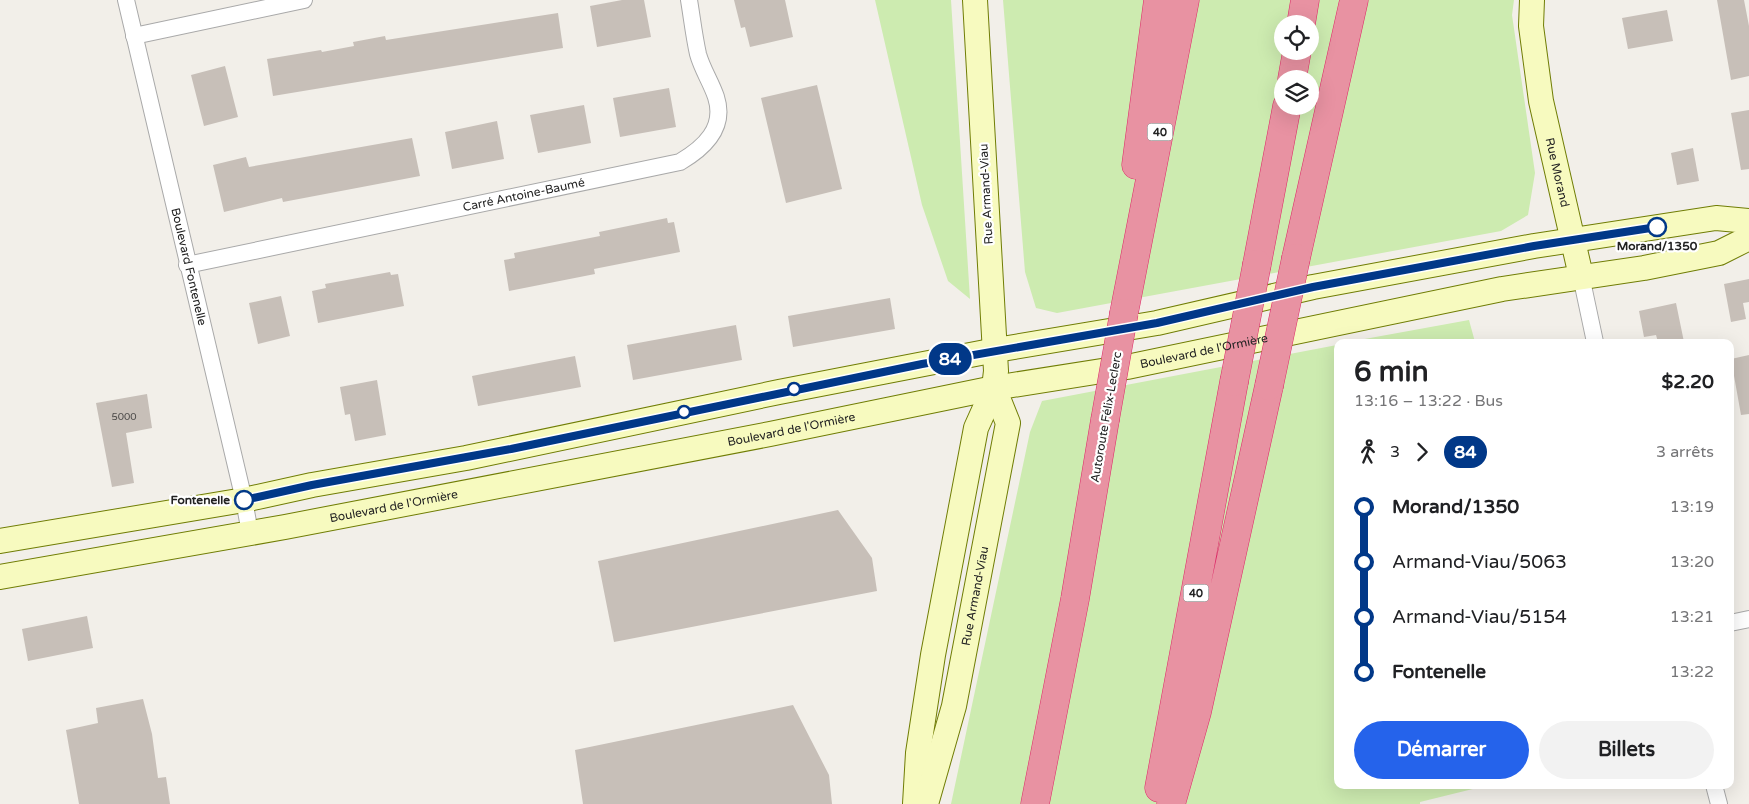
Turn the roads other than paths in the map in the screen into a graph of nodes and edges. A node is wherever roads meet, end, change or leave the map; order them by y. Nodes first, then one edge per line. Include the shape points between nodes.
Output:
1 (126, 0) edge
2 (304, 0) edge
3 (689, 0) edge
4 (975, 0) edge
5 (1158, 0) edge
6 (1185, 0) edge
7 (1305, 0) edge
8 (1354, 0) edge
9 (1532, 0) edge
10 (1302, 15) edge
11 (134, 36) junction
12 (1285, 115) edge
13 (1749, 221) edge
14 (1749, 238) edge
15 (1573, 239) junction
16 (187, 265) junction
17 (1581, 276) junction
18 (1124, 313) junction
19 (1593, 339) edge
20 (996, 350) junction
21 (994, 388) junction
22 (244, 500) junction
23 (250, 533) junction
24 (0, 541) edge
25 (0, 577) edge
26 (1749, 619) edge
27 (1734, 622) edge
28 (1197, 712) junction
29 (1715, 789) edge
30 (915, 804) edge
31 (926, 804) edge
32 (1035, 804) edge
33 (1156, 804) edge
34 (1171, 804) edge
35 (1180, 804) edge
36 (1719, 804) edge

1 - 11 street, Boulevard Fontenelle
2 - 11 street
3 - 16 street, Carré Antoine-Baumé via 698,55 717,98 718,118 701,150 680,162
4 - 20 main road, Rue Armand-Viau
5 - 18 highway via 1123,264
6 - 18 highway, Autoroute Félix-Leclerc / 40
7 - 10 highway
8 - 28 highway, bridge
9 - 15 main road, Rue Morand via 1531,26 1541,101
11 - 16 street, Boulevard Fontenelle
12 - 33 highway, 40, bridge
13 - 15 main road via 1716,218
14 - 17 main road, Boulevard de l'Ormière via 1719,253
15 - 17 main road, Rue Morand
15 - 20 main road via 1313,287 1157,323
16 - 22 street, Boulevard Fontenelle
17 - 19 street, Rue Morand
17 - 21 main road, Boulevard de l'Ormière via 1127,366
18 - 32 highway, Autoroute Félix-Leclerc / 40, bridge via 1075,599
20 - 21 main road, Rue Armand-Viau
20 - 22 main road
21 - 23 main road, Boulevard de l'Ormière
21 - 30 main road, Rue Armand-Viau via 976,428 933,655 918,753
21 - 31 main road, Rue Armand-Viau via 1008,423 954,706
22 - 23 street, Boulevard Fontenelle
22 - 24 main road
23 - 25 main road, Boulevard de l'Ormière
26 - 27 street
28 - 34 highway
28 - 35 highway
29 - 36 street

